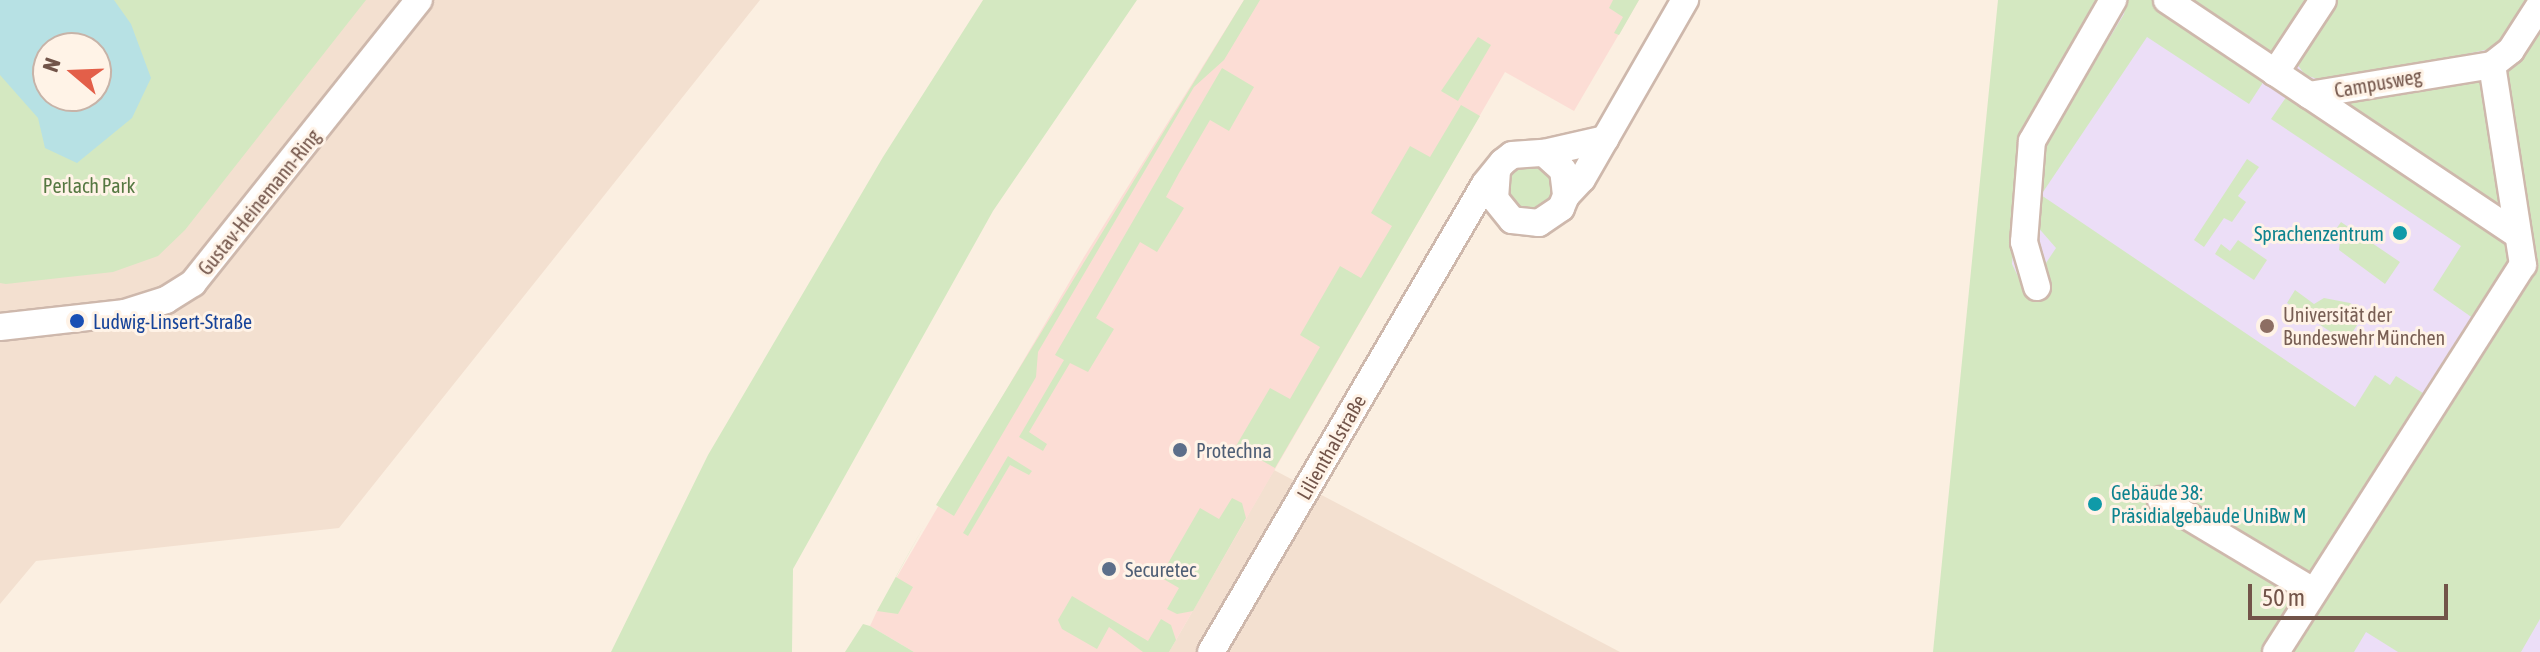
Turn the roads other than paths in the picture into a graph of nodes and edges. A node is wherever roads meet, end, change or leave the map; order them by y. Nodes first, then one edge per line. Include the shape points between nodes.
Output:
1 (419, 0) edge
2 (1685, 0) edge
3 (2113, 0) edge
4 (2167, 0) edge
5 (2323, 0) edge
6 (2540, 5) edge
7 (2492, 65) junction
8 (2275, 73) junction
9 (2309, 95) junction
10 (1605, 139) junction
11 (1544, 153) junction
12 (1497, 172) junction
13 (1566, 196) junction
14 (1512, 220) junction
15 (2517, 234) junction
16 (1450, 241) junction
17 (2037, 287) dead end
18 (0, 327) edge
19 (2161, 500) dead end
20 (2313, 591) junction
21 (1211, 652) edge
22 (2276, 652) edge

1 - 18 street, Gustav-Heinemann-Ring via 193,283 166,300 125,313
2 - 10 street
3 - 17 street via 2032,141 2024,242
4 - 8 street, Campusweg
5 - 8 street
6 - 7 street via 2511,50
7 - 9 street, Campusweg
7 - 15 street
8 - 9 street, Campusweg
9 - 15 street
10 - 11 street, Lilienthalstraße
10 - 13 street
11 - 12 street, Lilienthalstraße via 1522,151
11 - 13 street via 1563,170
12 - 14 street via 1495,199
12 - 16 street, Lilienthalstraße
13 - 14 street via 1551,218 1525,224
14 - 16 street
15 - 20 street via 2523,265
16 - 21 street, Lilienthalstraße
19 - 20 street
20 - 22 street

